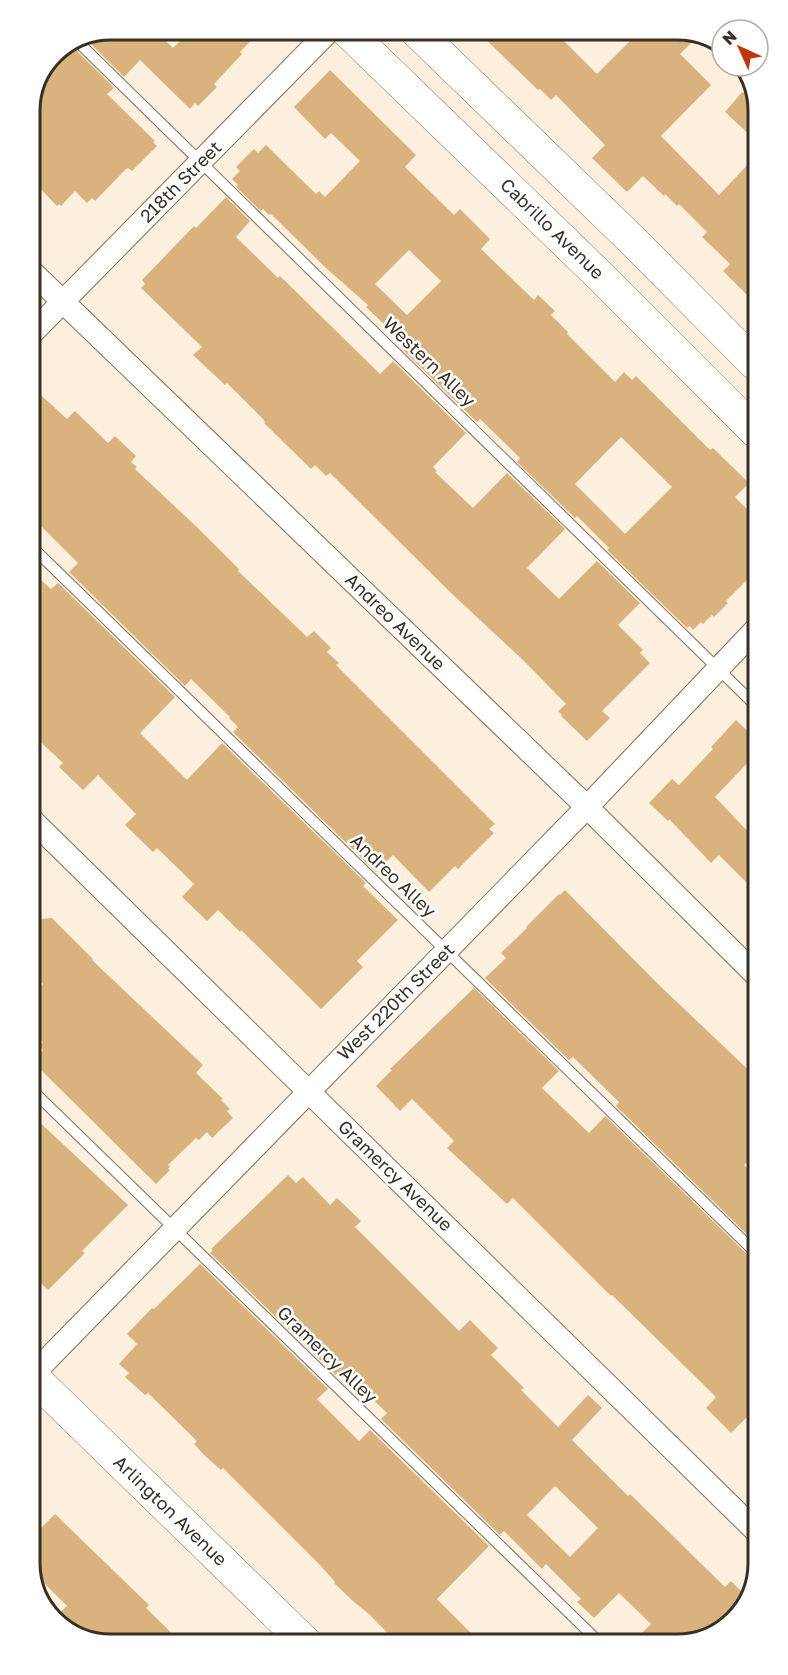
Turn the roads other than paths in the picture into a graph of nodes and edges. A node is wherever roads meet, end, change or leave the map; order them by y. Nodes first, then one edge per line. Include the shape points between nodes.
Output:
1 (320, 40) edge
2 (357, 40) edge
3 (426, 41) edge
4 (83, 47) edge
5 (200, 162) junction
6 (41, 281) edge
7 (62, 302) junction
8 (41, 324) edge
9 (748, 357) edge
10 (748, 424) edge
11 (41, 555) edge
12 (748, 637) edge
13 (718, 668) junction
14 (748, 698) edge
15 (587, 807) junction
16 (41, 828) edge
17 (446, 951) junction
18 (748, 967) edge
19 (308, 1091) junction
20 (40, 1098) edge
21 (174, 1229) junction
22 (748, 1245) edge
23 (40, 1366) edge
24 (40, 1384) edge
25 (748, 1523) edge
26 (297, 1634) edge
27 (591, 1634) edge

1 - 5 street, 218th Street
2 - 10 main road, Cabrillo Avenue
3 - 9 main road
4 - 5 lane, Western Alley
5 - 7 street, 218th Street
5 - 13 lane, Western Alley
6 - 7 street, Andreo Avenue
7 - 8 street, 218th Street
7 - 15 street, Andreo Avenue
11 - 17 lane, Andreo Alley
12 - 13 street, West 220th Street
13 - 14 lane, Western Alley
13 - 15 street, West 220th Street
15 - 17 street, West 220th Street
15 - 18 street, Andreo Avenue
16 - 19 street, Gramercy Avenue
17 - 19 street, West 220th Street
17 - 22 lane, Andreo Alley
19 - 21 street, West 220th Street
19 - 25 street, Gramercy Avenue
20 - 21 lane, Gramercy Alley
21 - 23 street, West 220th Street
21 - 27 lane, Gramercy Alley
24 - 26 main road, Arlington Avenue

